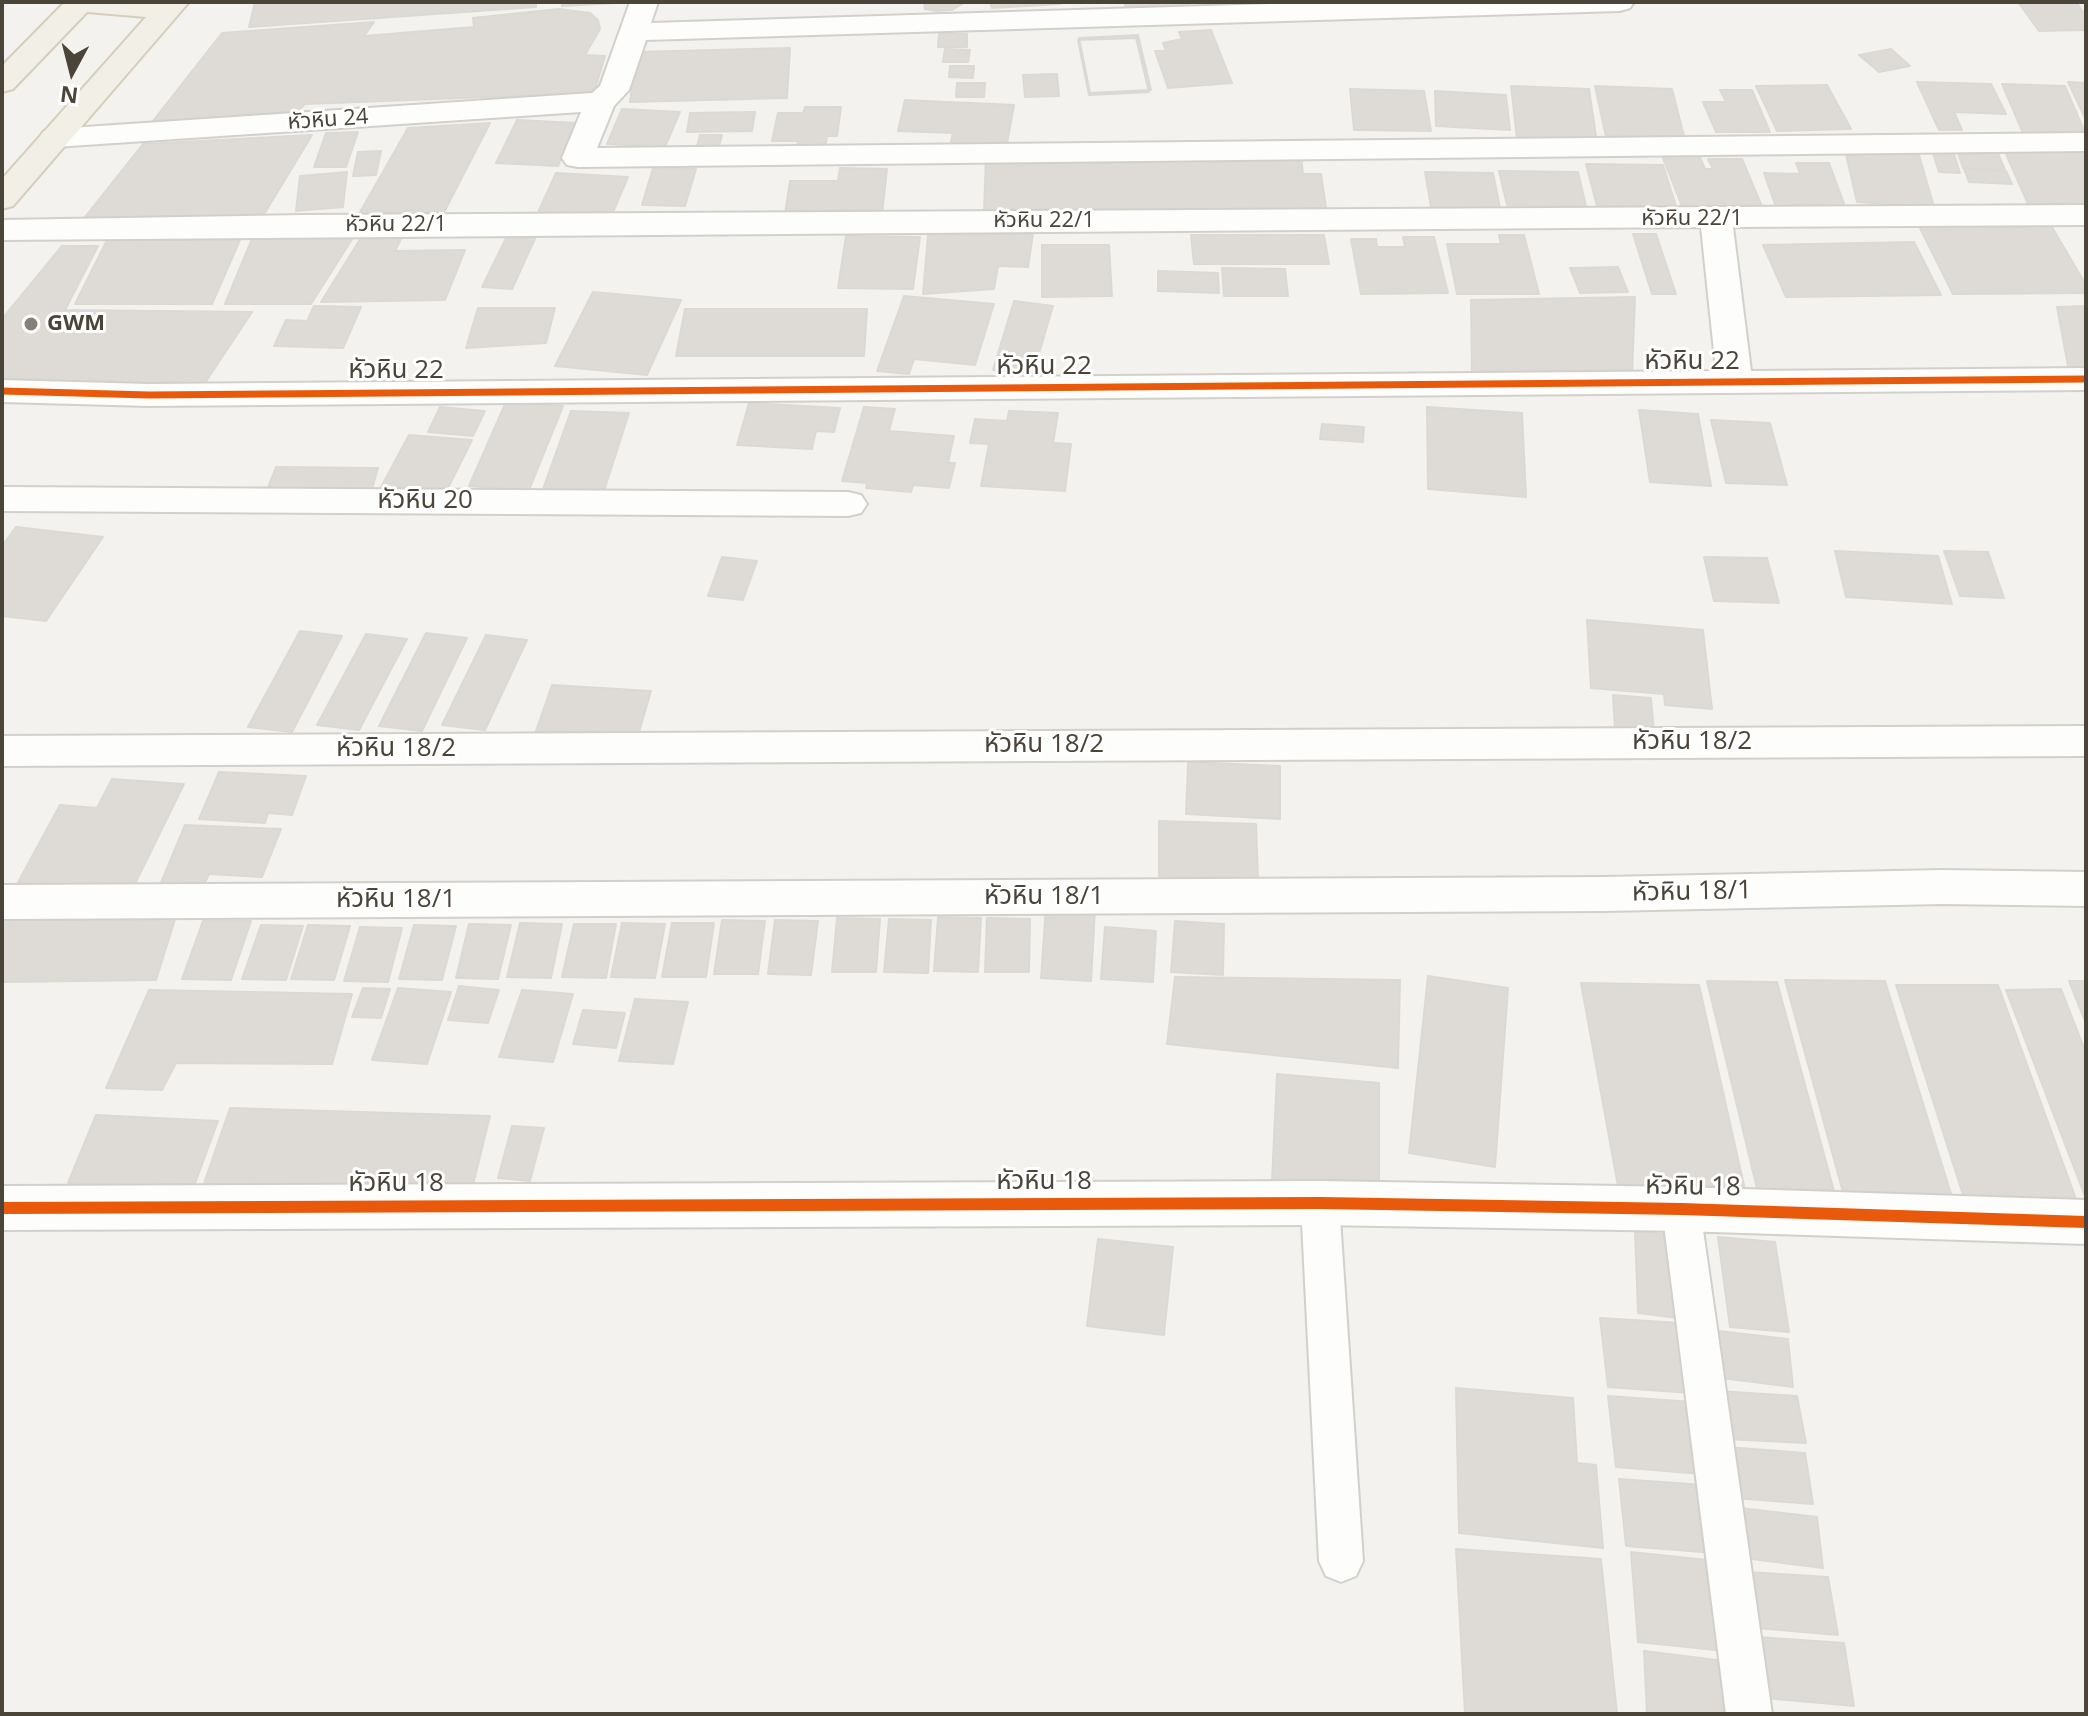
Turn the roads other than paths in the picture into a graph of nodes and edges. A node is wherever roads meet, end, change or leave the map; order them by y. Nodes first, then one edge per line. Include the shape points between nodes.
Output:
1 (79, 2) edge
2 (644, 2) edge
3 (1620, 2) edge
4 (171, 6) edge
5 (633, 32) junction
6 (2, 83) edge
7 (600, 102) junction
8 (55, 138) junction
9 (2086, 142) edge
10 (948, 188) junction
11 (2, 199) edge
12 (2086, 215) edge
13 (1716, 219) junction
14 (2, 230) edge
15 (2086, 379) edge
16 (1735, 384) junction
17 (2, 391) edge
18 (2, 499) edge
19 (848, 504) dead end
20 (2086, 741) edge
21 (2, 751) edge
22 (2086, 889) edge
23 (2, 902) edge
24 (1320, 1203) junction
25 (2, 1208) edge
26 (1681, 1209) junction
27 (2086, 1222) edge
28 (1341, 1561) dead end
29 (1749, 1714) edge

1 - 4 main road
1 - 6 main road
2 - 5 street
3 - 5 street
4 - 8 main road
5 - 7 street via 614,90
7 - 8 street, หัวหิน 24
7 - 10 street via 578,158
8 - 11 main road
9 - 10 street
10 - 13 street, หัวหิน 22/1
10 - 14 street, หัวหิน 22/1
12 - 13 street, หัวหิน 22/1
13 - 16 street
15 - 16 street, หัวหิน 22
16 - 17 street, หัวหิน 22 via 165,395
18 - 19 street, หัวหิน 20
20 - 21 street, หัวหิน 18/2
22 - 23 street, หัวหิน 18/1
24 - 25 street, หัวหิน 18
24 - 26 street, หัวหิน 18
24 - 28 lane
26 - 27 street, หัวหิน 18
26 - 29 lane

